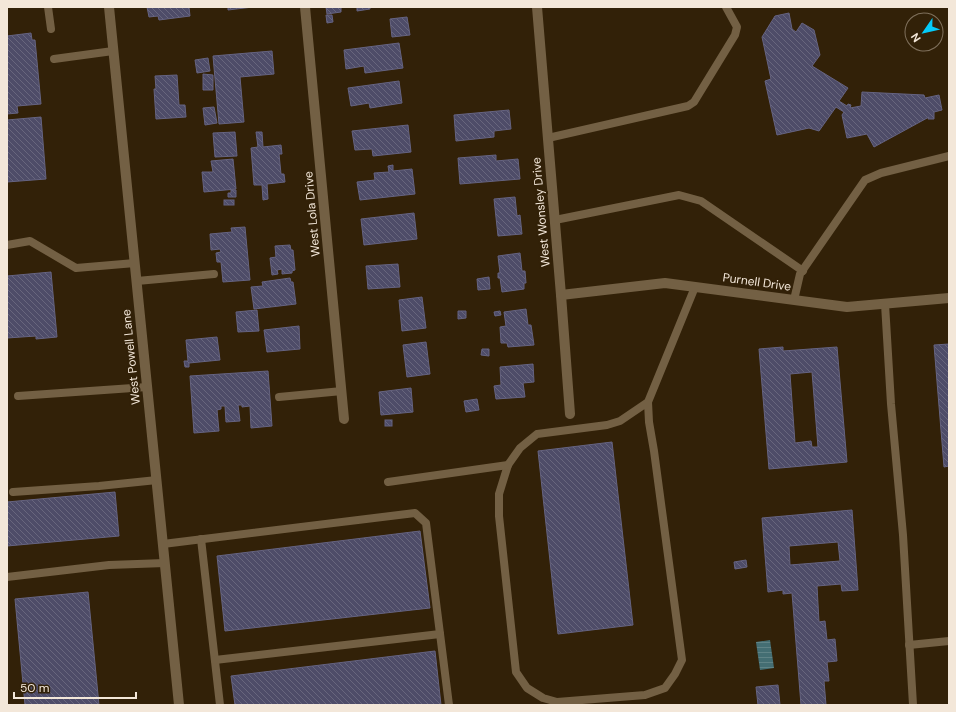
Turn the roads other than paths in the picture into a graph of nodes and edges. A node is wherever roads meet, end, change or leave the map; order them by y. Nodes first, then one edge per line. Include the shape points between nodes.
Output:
1 (48, 7) edge
2 (109, 7) edge
3 (305, 7) edge
4 (537, 7) edge
5 (726, 7) edge
6 (50, 29) dead end
7 (113, 50) junction
8 (54, 59) dead end
9 (548, 138) junction
10 (949, 156) edge
11 (555, 220) junction
12 (7, 244) edge
13 (134, 263) junction
14 (803, 271) junction
15 (214, 274) dead end
16 (136, 281) junction
17 (695, 287) junction
18 (561, 295) junction
19 (949, 299) edge
20 (794, 300) junction
21 (885, 304) junction
22 (147, 387) junction
23 (342, 391) junction
24 (18, 396) dead end
25 (279, 397) dead end
26 (648, 402) junction
27 (570, 414) dead end
28 (344, 419) dead end
29 (508, 465) junction
30 (157, 480) junction
31 (388, 482) dead end
32 (13, 492) dead end
33 (201, 539) junction
34 (163, 544) junction
35 (165, 564) junction
36 (7, 577) edge
37 (440, 634) junction
38 (949, 641) edge
39 (909, 645) junction
40 (215, 660) junction
41 (179, 705) edge
42 (220, 705) edge
43 (449, 705) edge
44 (912, 705) edge

1 - 6 lane
2 - 7 street, West Powell Lane
3 - 23 street, West Lola Drive
4 - 9 street, West Wonsley Drive
5 - 9 lane via 737,28 735,35 694,102 688,106
7 - 8 lane
7 - 13 street, West Powell Lane
9 - 11 street, West Wonsley Drive
10 - 14 lane via 865,180
11 - 14 lane via 679,195 701,200
11 - 18 street, West Wonsley Drive
12 - 13 lane via 30,241 76,268
13 - 16 street, West Powell Lane
14 - 20 lane
15 - 16 lane
16 - 22 street, West Powell Lane
17 - 18 street, Purnell Drive via 665,283
17 - 20 street, Purnell Drive
17 - 26 lane
18 - 27 street, West Wonsley Drive
19 - 21 street, Purnell Drive
20 - 21 street, Purnell Drive via 847,308
21 - 39 lane
22 - 24 lane
22 - 30 street, West Powell Lane
23 - 25 lane
23 - 28 street, West Lola Drive
26 - 29 lane via 620,421 607,426 537,434 520,448
26 - 29 lane via 682,660 665,688 645,695 557,702 543,698 527,688 516,672 499,516 499,494
29 - 31 lane
30 - 32 lane
30 - 34 street, West Powell Lane
33 - 34 lane
33 - 37 lane via 415,513 426,523
33 - 40 lane
34 - 35 street, West Powell Lane
35 - 36 lane via 109,565
35 - 41 street, West Powell Lane
37 - 40 lane
37 - 43 lane
38 - 39 lane
39 - 44 lane
40 - 42 lane

